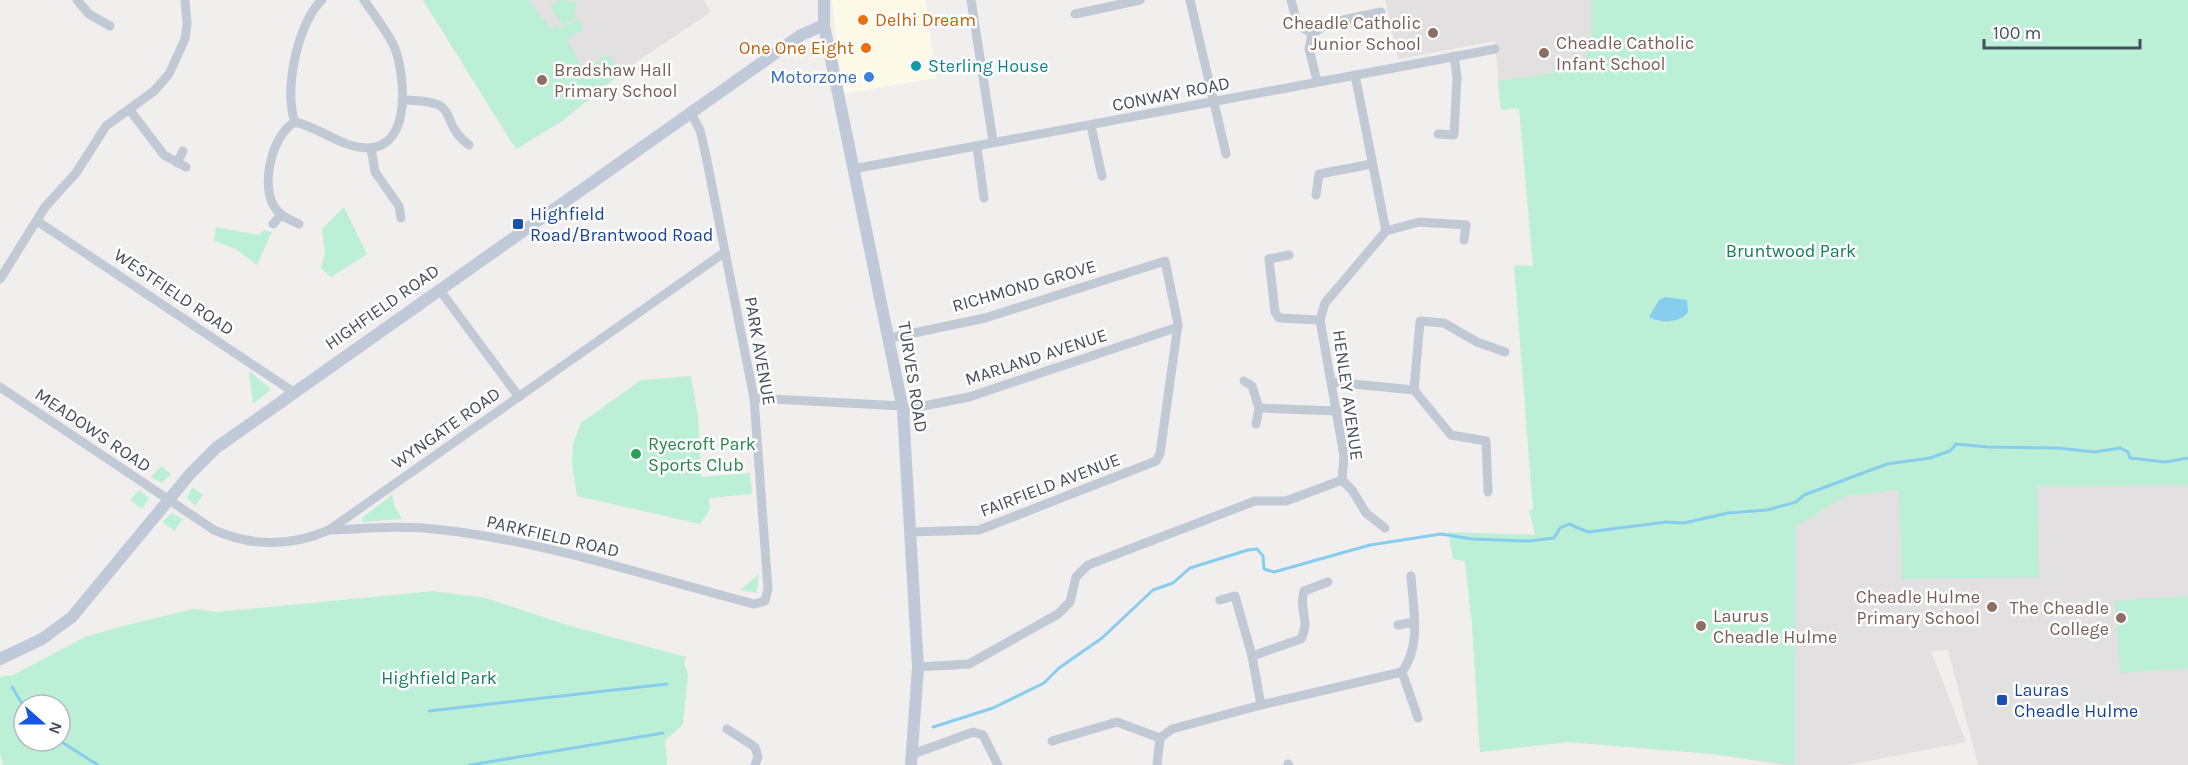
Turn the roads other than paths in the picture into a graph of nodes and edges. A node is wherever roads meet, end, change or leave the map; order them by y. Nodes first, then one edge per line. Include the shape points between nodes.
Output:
1 (77, 0) edge
2 (185, 0) edge
3 (322, 0) edge
4 (364, 0) edge
5 (824, 0) edge
6 (971, 0) edge
7 (1140, 0) edge
8 (1190, 0) edge
9 (1291, 0) edge
10 (1381, 12) dead end
11 (1075, 14) dead end
12 (824, 25) junction
13 (110, 27) dead end
14 (1312, 34) junction
15 (1495, 50) dead end
16 (1454, 56) junction
17 (1355, 75) junction
18 (1317, 81) junction
19 (402, 100) junction
20 (1215, 103) junction
21 (129, 108) junction
22 (690, 112) junction
23 (295, 122) junction
24 (1091, 126) junction
25 (1438, 134) dead end
26 (460, 139) junction
27 (993, 141) junction
28 (451, 144) dead end
29 (469, 145) dead end
30 (977, 147) junction
31 (371, 148) junction
32 (183, 151) dead end
33 (1226, 154) dead end
34 (1372, 164) junction
35 (853, 169) junction
36 (1102, 176) dead end
37 (1316, 195) dead end
38 (984, 198) dead end
39 (409, 200) dead end
40 (399, 206) junction
41 (281, 215) junction
42 (401, 218) dead end
43 (36, 221) junction
44 (273, 224) dead end
45 (299, 224) dead end
46 (1386, 231) junction
47 (1464, 240) dead end
48 (725, 252) junction
49 (1289, 255) dead end
50 (0, 279) edge
51 (439, 289) junction
52 (1320, 320) junction
53 (1178, 327) junction
54 (890, 338) junction
55 (1505, 352) dead end
56 (1244, 381) dead end
57 (1332, 382) junction
58 (0, 387) edge
59 (1414, 390) junction
60 (292, 392) junction
61 (519, 396) junction
62 (754, 398) junction
63 (903, 408) junction
64 (1258, 408) junction
65 (1337, 411) junction
66 (1256, 424) dead end
67 (1341, 480) junction
68 (1488, 492) dead end
69 (168, 500) junction
70 (1385, 528) dead end
71 (329, 530) junction
72 (909, 532) junction
73 (1411, 576) dead end
74 (1328, 582) dead end
75 (1220, 600) dead end
76 (765, 601) joint
77 (1414, 622) junction
78 (1398, 625) dead end
79 (1252, 656) junction
80 (0, 659) edge
81 (918, 667) junction
82 (1402, 672) junction
83 (1261, 705) junction
84 (1418, 718) dead end
85 (727, 729) dead end
86 (1160, 738) junction
87 (1052, 741) dead end
88 (912, 760) edge
89 (755, 765) edge
90 (998, 765) edge
91 (1156, 765) edge

1 - 13 street via 88,14
2 - 21 street via 187,24 175,64 154,91
3 - 23 street via 308,18 299,44 290,98
4 - 19 street via 394,48 401,73
5 - 12 street, TURVES ROAD
6 - 27 street
7 - 11 street
8 - 20 street
9 - 14 street via 1297,23
10 - 14 street via 1329,23
12 - 22 street, HIGHFIELD ROAD via 801,35
12 - 35 street, TURVES ROAD
14 - 18 street via 1309,48
15 - 16 street, CONWAY ROAD
16 - 17 street, CONWAY ROAD
16 - 25 street via 1454,135
17 - 18 street, CONWAY ROAD
17 - 34 street
18 - 20 street, CONWAY ROAD
19 - 26 street via 430,101 442,106
19 - 31 street via 396,130 386,141
20 - 24 street, CONWAY ROAD
20 - 33 street
21 - 32 street via 157,148 182,165
21 - 43 street via 106,126 76,173 52,197
22 - 48 street, PARK AVENUE via 702,138
22 - 51 street, HIGHFIELD ROAD
23 - 31 street via 340,141
23 - 41 street via 282,131 268,177 269,195
24 - 27 street, CONWAY ROAD
24 - 36 street
26 - 28 street
26 - 29 street
27 - 30 street, CONWAY ROAD
30 - 35 street, CONWAY ROAD
30 - 38 street
31 - 40 street via 375,172
34 - 37 street via 1318,174
34 - 46 street
35 - 54 street, TURVES ROAD
39 - 40 street
40 - 42 street
41 - 44 street
41 - 45 street
43 - 50 street
43 - 60 street, WESTFIELD ROAD
46 - 47 street via 1419,222 1466,225
46 - 52 street, HENLEY AVENUE via 1325,303
48 - 61 street, WYNGATE ROAD
48 - 62 street, PARK AVENUE
49 - 52 street via 1269,259 1275,312 1279,318
51 - 60 street, HIGHFIELD ROAD
51 - 61 street
52 - 57 street, HENLEY AVENUE
53 - 54 street, RICHMOND GROVE via 1165,261 985,318
53 - 63 street, MARLAND AVENUE via 969,397
53 - 72 street, FAIRFIELD AVENUE via 1156,461 979,530
54 - 63 street, TURVES ROAD
55 - 59 street via 1444,323 1420,321
56 - 64 street via 1252,386
57 - 59 street
57 - 65 street, HENLEY AVENUE
58 - 69 street, MEADOWS ROAD
59 - 68 street via 1451,435 1486,441
60 - 69 street, HIGHFIELD ROAD via 216,448
61 - 71 street, WYNGATE ROAD
62 - 63 street, MARLAND AVENUE
62 - 76 street, PARK AVENUE via 768,589
63 - 72 street, TURVES ROAD
64 - 65 street
64 - 66 street
65 - 67 street, HENLEY AVENUE via 1344,456
67 - 70 street via 1366,513
67 - 81 street, HENLEY AVENUE via 1286,501 1255,501 1088,565 1076,577 1070,602 1058,614 969,664
69 - 71 street, WYNGATE ROAD via 214,530 248,541 297,542
69 - 80 street, HIGHFIELD ROAD via 72,616 42,639
71 - 76 street, PARKFIELD ROAD via 415,527 473,534 754,604
72 - 81 street, TURVES ROAD
73 - 77 street
74 - 79 street via 1304,591 1301,600 1307,626 1301,639
75 - 79 street via 1235,597
77 - 78 street
77 - 82 street via 1412,658
79 - 83 street
81 - 88 street, TURVES ROAD
82 - 83 street
82 - 84 street
83 - 86 street via 1172,729
85 - 89 street via 758,751
86 - 87 street via 1117,722
86 - 91 street
88 - 90 street via 973,732 983,735

